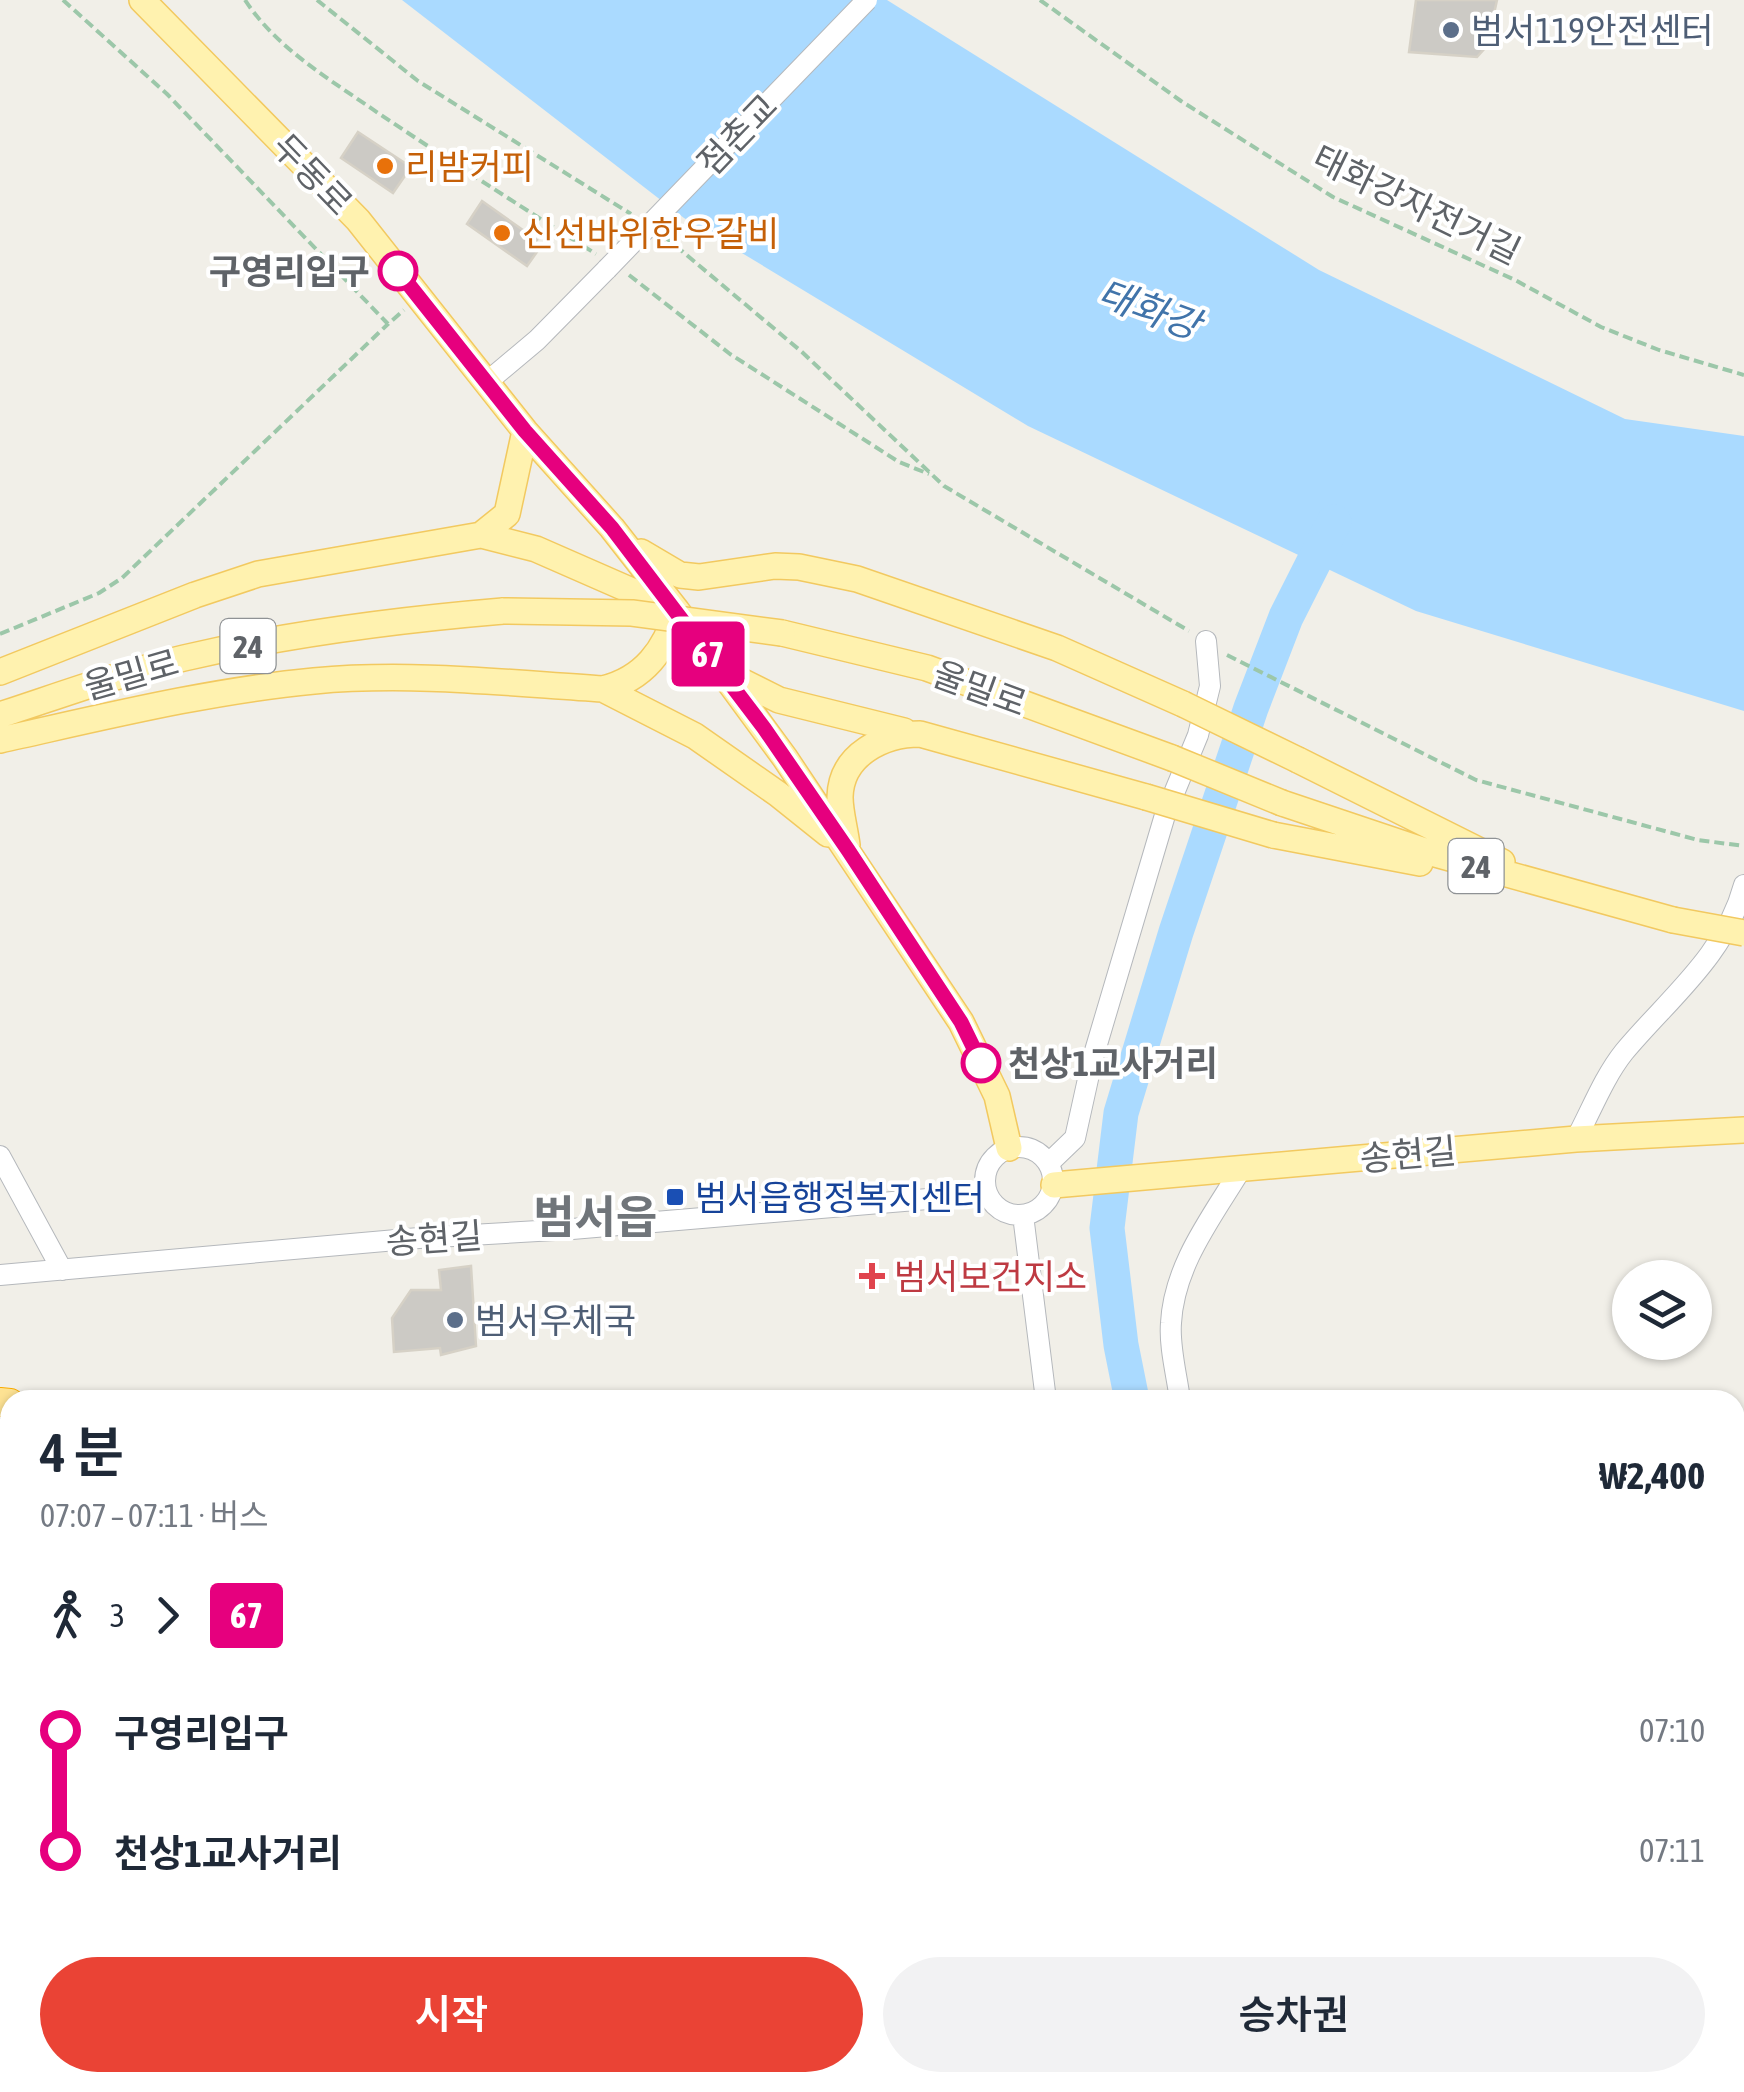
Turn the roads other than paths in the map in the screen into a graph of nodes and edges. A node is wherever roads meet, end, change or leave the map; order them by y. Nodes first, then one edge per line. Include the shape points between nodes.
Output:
1 (142, 0) edge
2 (867, 0) edge
3 (488, 382) junction
4 (525, 431) junction
5 (612, 528) junction
6 (481, 535) junction
7 (756, 567) junction
8 (682, 619) junction
9 (1206, 641) road end
10 (720, 670) junction
11 (0, 672) edge
12 (603, 690) junction
13 (0, 715) edge
14 (920, 734) junction
15 (0, 740) edge
16 (848, 850) junction
17 (1744, 885) edge
18 (1560, 890) junction
19 (1744, 934) edge
20 (1744, 1130) edge
21 (1576, 1139) junction
22 (1010, 1148) junction
23 (0, 1156) edge
24 (1241, 1169) junction
25 (1051, 1174) junction
26 (987, 1194) junction
27 (1024, 1216) junction
28 (62, 1270) junction
29 (0, 1275) edge
30 (1045, 1390) edge
31 (1179, 1390) edge

1 - 3 main road, 두동로 via 358,220
2 - 3 street, 점촌교, bridge via 537,340
3 - 4 main road, 두동로
4 - 5 main road, 두동로
4 - 6 main road via 507,514
5 - 7 main road via 680,575
5 - 8 main road, 두동로
6 - 8 main road via 536,549
6 - 11 main road via 258,574
7 - 8 main road via 692,596
7 - 18 main road, bridge via 857,578 1057,648
8 - 10 main road, 두동로
8 - 12 main road via 641,673
9 - 25 street via 1210,686 1198,735 1159,834 1075,1138
10 - 14 main road via 778,700
10 - 16 main road, 두동로
12 - 15 main road via 430,678 317,680
12 - 16 main road via 695,736
13 - 18 main road, 울밀로 / 24, bridge via 186,658 385,621 503,611 632,613 782,634 927,668 1282,803
14 - 16 main road via 898,734 869,747 845,774 840,795
14 - 18 main road, bridge via 1272,835
16 - 22 main road, 두동로 via 961,1022 998,1096
17 - 21 street via 1708,959 1622,1055
18 - 19 main road, 24, bridge
20 - 21 main road, 송현길
21 - 24 main road, 송현길
22 - 25 street via 1032,1148
22 - 26 street via 991,1161
23 - 28 street
24 - 25 main road, 송현길 via 1080,1180
24 - 31 street via 1178,1282 1170,1325
25 - 27 street via 1044,1205
26 - 27 street via 1002,1211
26 - 28 street, 송현길
27 - 30 street
28 - 29 street, 송현길

